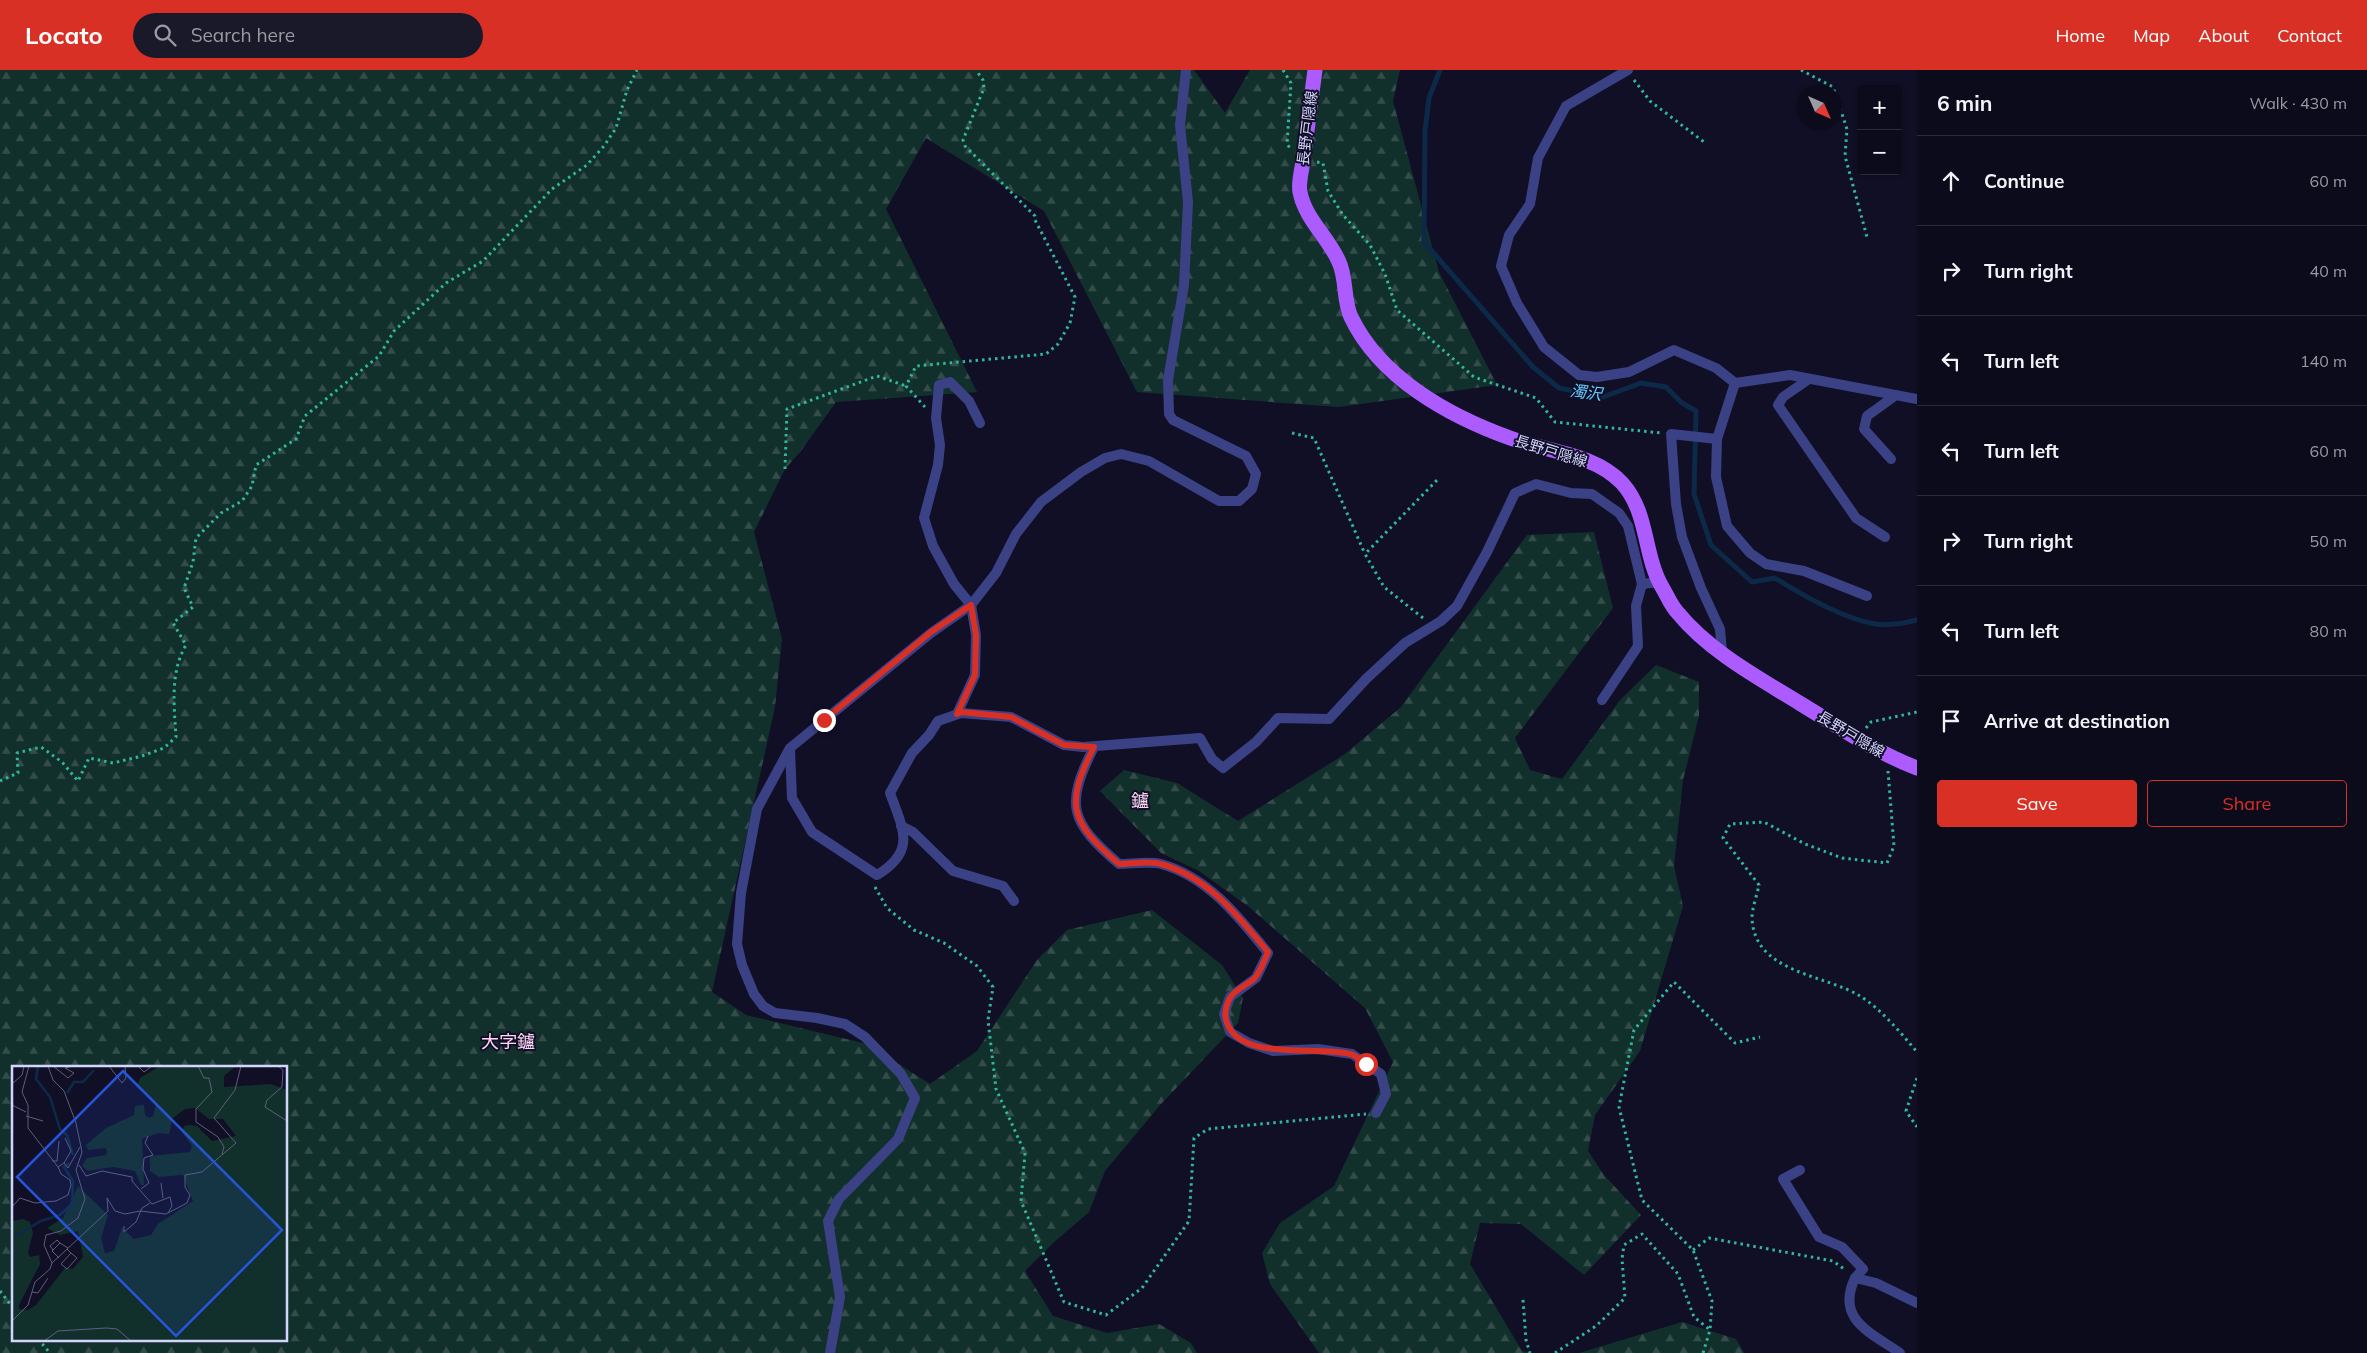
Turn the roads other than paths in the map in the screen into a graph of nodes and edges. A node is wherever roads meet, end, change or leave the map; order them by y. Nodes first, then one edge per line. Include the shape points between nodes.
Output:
1 (1186, 70) edge
2 (1315, 70) edge
3 (1628, 70) edge
4 (1809, 379) junction
5 (1735, 383) junction
6 (1896, 395) junction
7 (1917, 399) edge
8 (980, 423) dead end
9 (1717, 439) junction
10 (1891, 460) dead end
11 (1885, 537) dead end
12 (1659, 582) junction
13 (1642, 584) junction
14 (1867, 596) dead end
15 (971, 605) junction
16 (1722, 652) junction
17 (1602, 700) dead end
18 (957, 714) junction
19 (1094, 747) junction
20 (790, 748) junction
21 (1917, 768) edge
22 (901, 826) junction
23 (1014, 901) dead end
24 (1376, 1113) road end
25 (1800, 1170) dead end
26 (1855, 1278) junction
27 (1917, 1303) edge
28 (830, 1353) edge
29 (1900, 1353) edge

1 - 15 street via 1180,125 1188,202 1184,285 1168,380 1169,414 1173,420 1246,456 1256,474 1252,488 1239,500 1219,500 1149,461 1121,454 1105,458 1041,502 1016,534 996,573
2 - 12 main road, 長野戸隠線 via 1299,191 1310,217 1331,245 1341,266 1349,314 1374,352 1432,402 1510,438 1607,469 1623,484 1637,506
3 - 5 street via 1566,106 1538,158 1530,204 1509,235 1501,266 1517,303 1544,347 1579,375 1597,377 1629,372 1674,350 1716,368
4 - 5 street via 1790,375
4 - 6 street
4 - 11 street via 1778,406 1856,518
5 - 9 street
6 - 7 street
6 - 10 street via 1867,416 1864,429
8 - 15 street via 969,401 950,382 939,384 936,418 940,445 938,465 924,518 933,546 954,584
9 - 14 street via 1716,477 1727,526 1750,553 1766,564 1804,571
9 - 16 street via 1671,434 1682,538 1720,629
12 - 13 street
12 - 16 main road, 長野戸隠線 via 1677,612
13 - 17 street via 1636,606 1638,646
13 - 19 street via 1628,526 1619,513 1592,494 1571,494 1536,484 1515,494 1457,606 1405,643 1329,719 1278,718 1256,742 1223,768 1212,759 1200,738
15 - 18 street via 976,635 975,675
15 - 20 street via 931,632
16 - 21 main road, 長野戸隠線 via 1887,757
18 - 19 street via 1011,717 1064,745
18 - 22 street via 938,721 929,736 912,752 890,793
19 - 24 street via 1077,786 1075,801 1085,829 1119,864 1160,863 1202,882 1238,916 1268,952 1256,978 1230,997 1224,1014 1230,1032 1273,1051 1318,1050 1352,1054 1381,1074 1386,1094
20 - 22 street via 792,798 812,832 877,875 893,865 904,849
20 - 28 street via 757,809 741,893 737,944 742,965 754,994 763,1006 775,1013 845,1024 865,1037 901,1074 915,1098 898,1139 840,1199 828,1221 840,1297
22 - 23 street via 913,832 953,871 1003,886
25 - 26 street via 1783,1179 1819,1237 1842,1247 1863,1270
26 - 27 street via 1876,1283
26 - 29 street via 1849,1290 1849,1307 1855,1318 1863,1329

